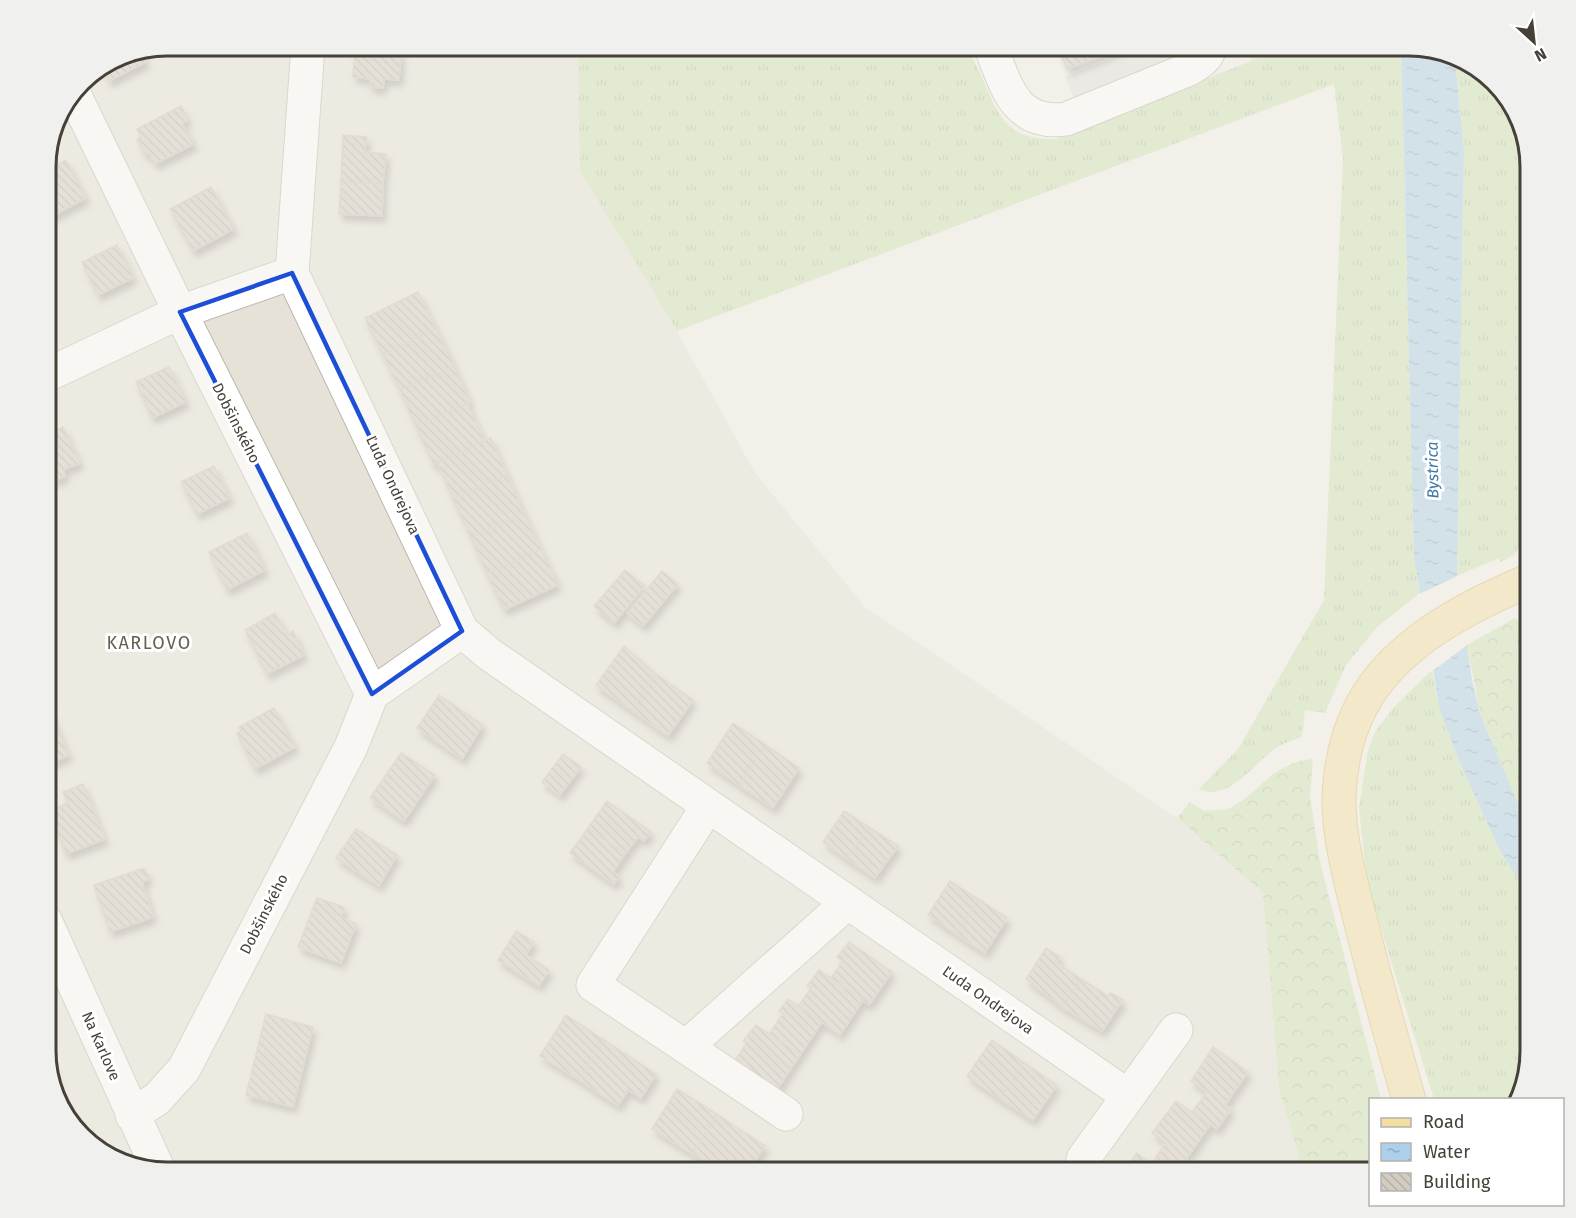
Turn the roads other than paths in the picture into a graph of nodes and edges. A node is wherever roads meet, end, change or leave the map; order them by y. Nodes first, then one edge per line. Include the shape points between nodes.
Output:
1 (308, 56) edge
2 (995, 56) edge
3 (1206, 56) edge
4 (78, 100) edge
5 (292, 273) junction
6 (180, 312) junction
7 (56, 371) edge
8 (1519, 585) edge
9 (462, 631) junction
10 (372, 694) junction
11 (708, 807) junction
12 (847, 903) junction
13 (56, 945) edge
14 (1176, 1030) dead end
15 (686, 1047) junction
16 (1128, 1096) junction
17 (1408, 1098) edge
18 (786, 1114) dead end
19 (132, 1115) junction
20 (1083, 1158) dead end
21 (154, 1161) edge

1 - 5 street, Ľuda Ondrejova
2 - 3 street via 1014,99 1035,118 1050,121 1066,119 1187,70
4 - 6 street, Dobšinského
5 - 6 street
5 - 9 street, Ľuda Ondrejova
6 - 7 street
6 - 10 street, Dobšinského
8 - 17 main road via 1454,618 1416,643 1387,671 1363,704 1346,751 1339,799 1349,875
9 - 10 street
9 - 11 street, Ľuda Ondrejova
10 - 19 street, Dobšinského via 351,747 184,1069 157,1099
11 - 12 street, Ľuda Ondrejova
11 - 15 street via 593,985
12 - 15 street
12 - 16 street, Ľuda Ondrejova
13 - 19 street, Na Karlove
14 - 16 street
15 - 18 street
16 - 20 street
19 - 21 street, Na Karlove

